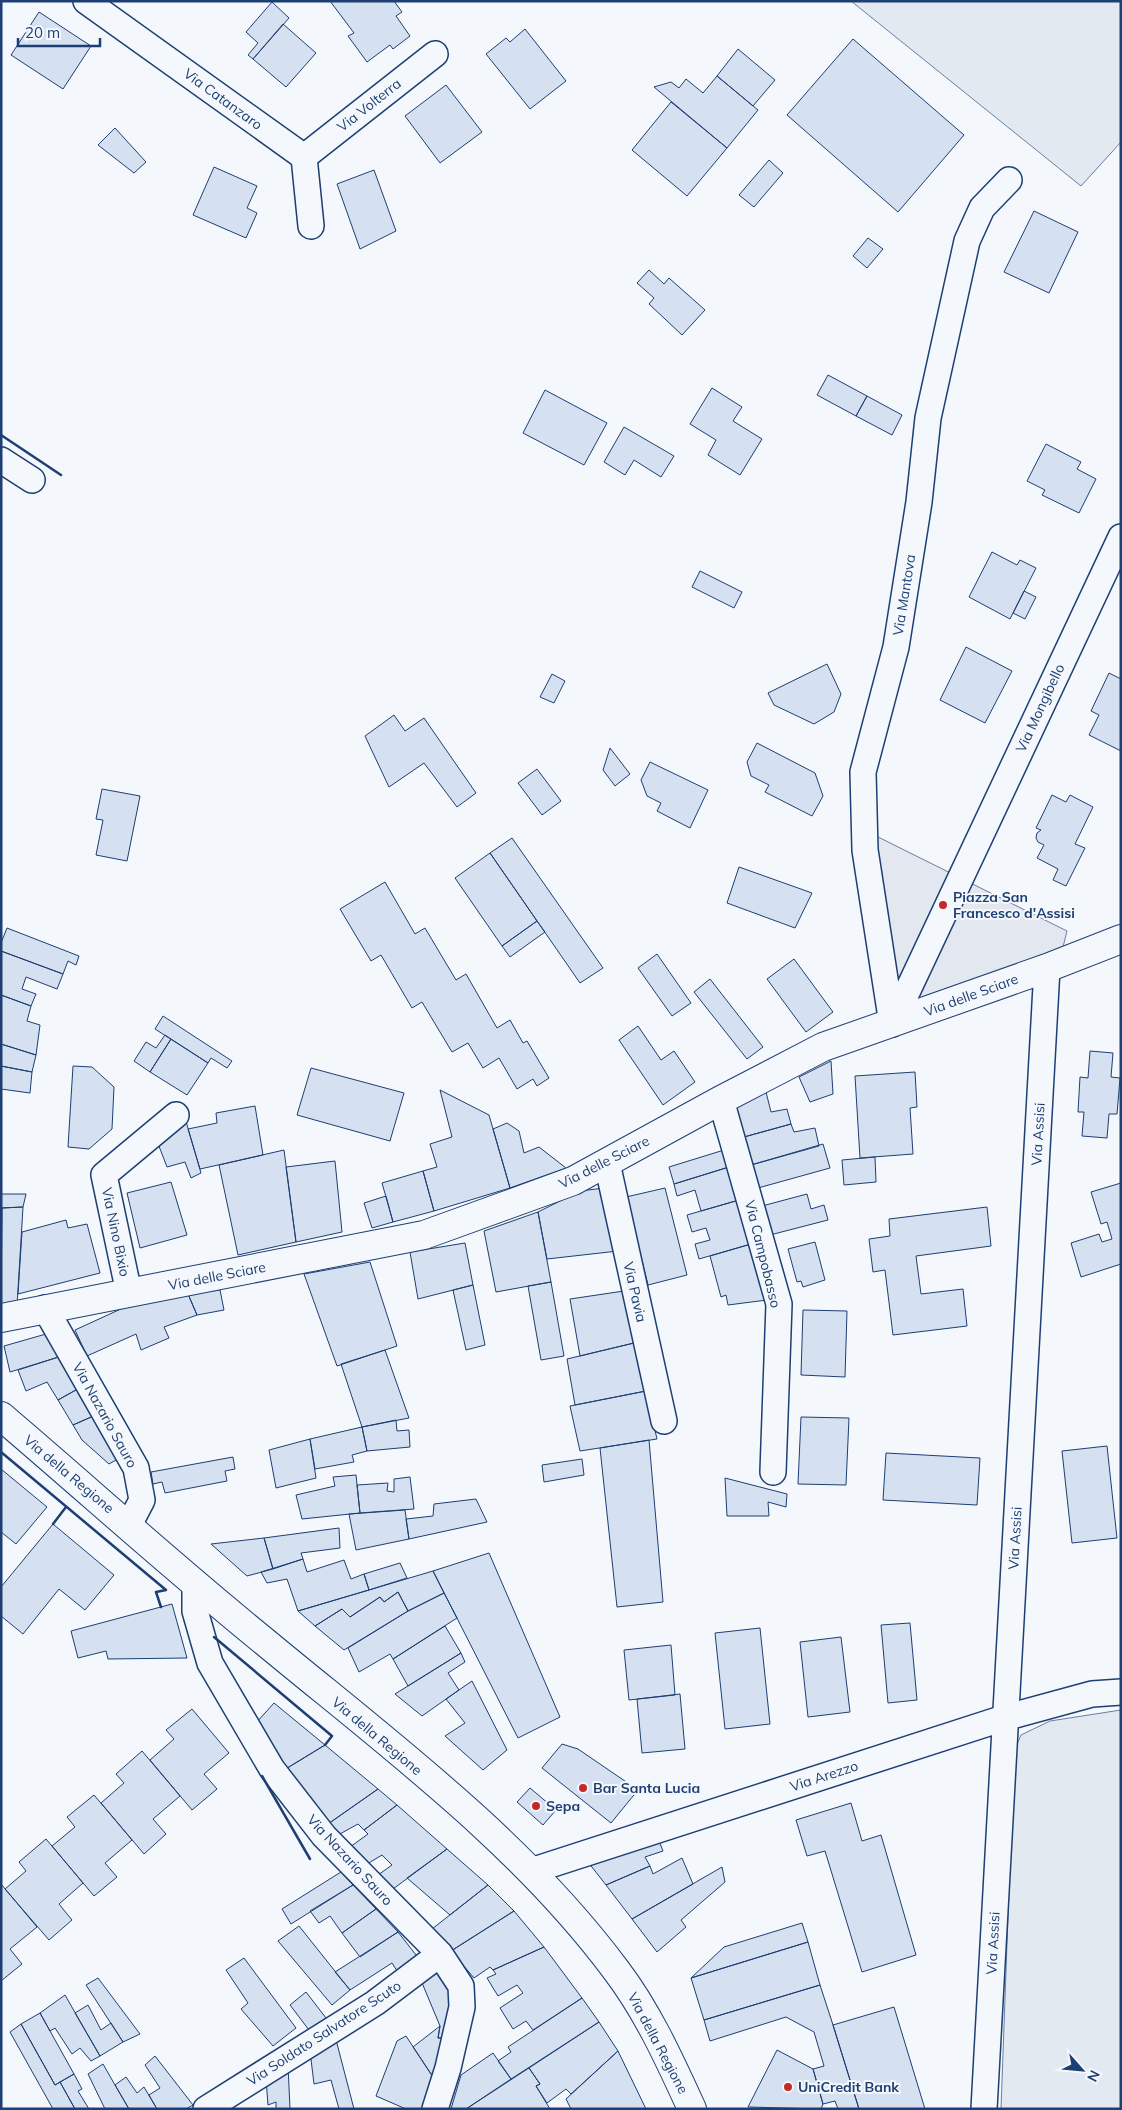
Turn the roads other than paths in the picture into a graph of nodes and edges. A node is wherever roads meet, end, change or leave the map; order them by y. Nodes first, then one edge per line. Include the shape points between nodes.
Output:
1 (86, 1) edge
2 (435, 54) dead end
3 (304, 157) junction
4 (1009, 180) dead end
5 (311, 226) dead end
6 (1, 460) edge
7 (32, 480) dead end
8 (1121, 537) edge
9 (1121, 938) edge
10 (1047, 968) junction
11 (892, 1024) junction
12 (721, 1100) junction
13 (176, 1115) dead end
14 (607, 1162) junction
15 (129, 1292) junction
16 (45, 1308) junction
17 (1, 1318) edge
18 (1, 1416) edge
19 (664, 1421) dead end
20 (773, 1472) dead end
21 (129, 1525) junction
22 (195, 1583) junction
23 (1121, 1692) edge
24 (1004, 1718) junction
25 (531, 1871) junction
26 (440, 1954) junction
27 (206, 2109) edge
28 (435, 2109) edge
29 (692, 2109) edge
30 (984, 2109) edge

1 - 3 street, Via Catanzaro
2 - 3 street, Via Volterra
3 - 5 street
4 - 11 street, Via Mantova via 982,208 967,241 928,418 919,502 896,647 863,772 865,850
6 - 7 street
8 - 11 street, Via Mongibello
9 - 10 street, Via delle Sciare
10 - 11 street, Via delle Sciare
10 - 24 street, Via Assisi
11 - 12 street, Via delle Sciare via 823,1047
12 - 14 street, Via delle Sciare
12 - 20 street, Via Campobasso via 778,1304
13 - 15 street, Via Nino Bixio via 104,1175
14 - 15 street, Via delle Sciare via 573,1181 424,1235
14 - 19 street, Via Pavia
15 - 16 street, Via delle Sciare
16 - 17 street, Via delle Sciare
16 - 21 street, Via Nazario Sauro via 136,1468 142,1500
18 - 21 street, Via della Regione
21 - 22 street, Via della Regione
22 - 25 street, Via della Regione via 446,1793
22 - 26 street, Via Nazario Sauro via 195,1611 210,1663 272,1769 324,1836
23 - 24 street, Via Arezzo via 1092,1694
24 - 25 street, Via Arezzo
24 - 30 street, Via Assisi
25 - 29 street, Via della Regione via 565,1907 641,2006
26 - 27 street, Via Soldato Salvatore Scuto via 375,2003
26 - 28 street, Via Nazario Sauro via 461,1986 462,2007

